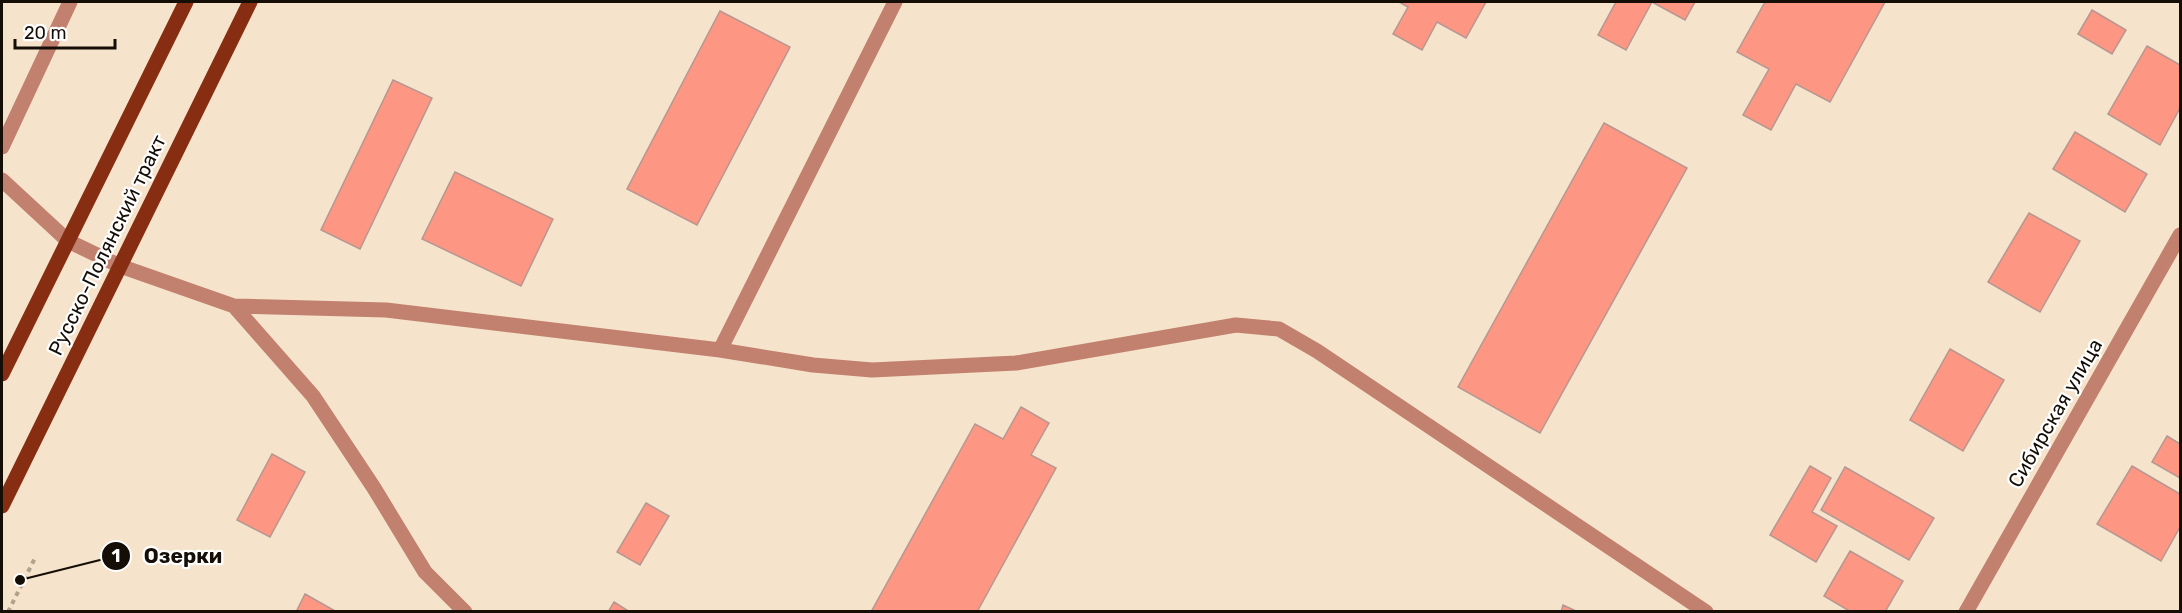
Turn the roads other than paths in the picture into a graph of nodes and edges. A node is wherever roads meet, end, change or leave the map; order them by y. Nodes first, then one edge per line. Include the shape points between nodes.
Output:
1 (70, 2) edge
2 (186, 2) edge
3 (250, 2) edge
4 (895, 2) edge
5 (2, 147) edge
6 (2, 180) edge
7 (2181, 235) edge
8 (68, 241) junction
9 (120, 266) junction
10 (234, 306) junction
11 (720, 350) junction
12 (2, 374) edge
13 (2, 506) edge
14 (465, 612) edge
15 (1706, 612) edge
16 (1966, 612) edge

1 - 5 street
2 - 8 main road, Русско-Полянский тракт
3 - 9 main road, Русско-Полянский тракт
4 - 11 street
6 - 8 street
7 - 16 street, Сибирская улица
8 - 9 street
8 - 12 main road, Русско-Полянский тракт
9 - 10 street
9 - 13 main road, Русско-Полянский тракт
10 - 11 street via 386,310
10 - 14 street via 313,396 425,572
11 - 15 street via 872,370 1016,363 1236,325 1279,329

